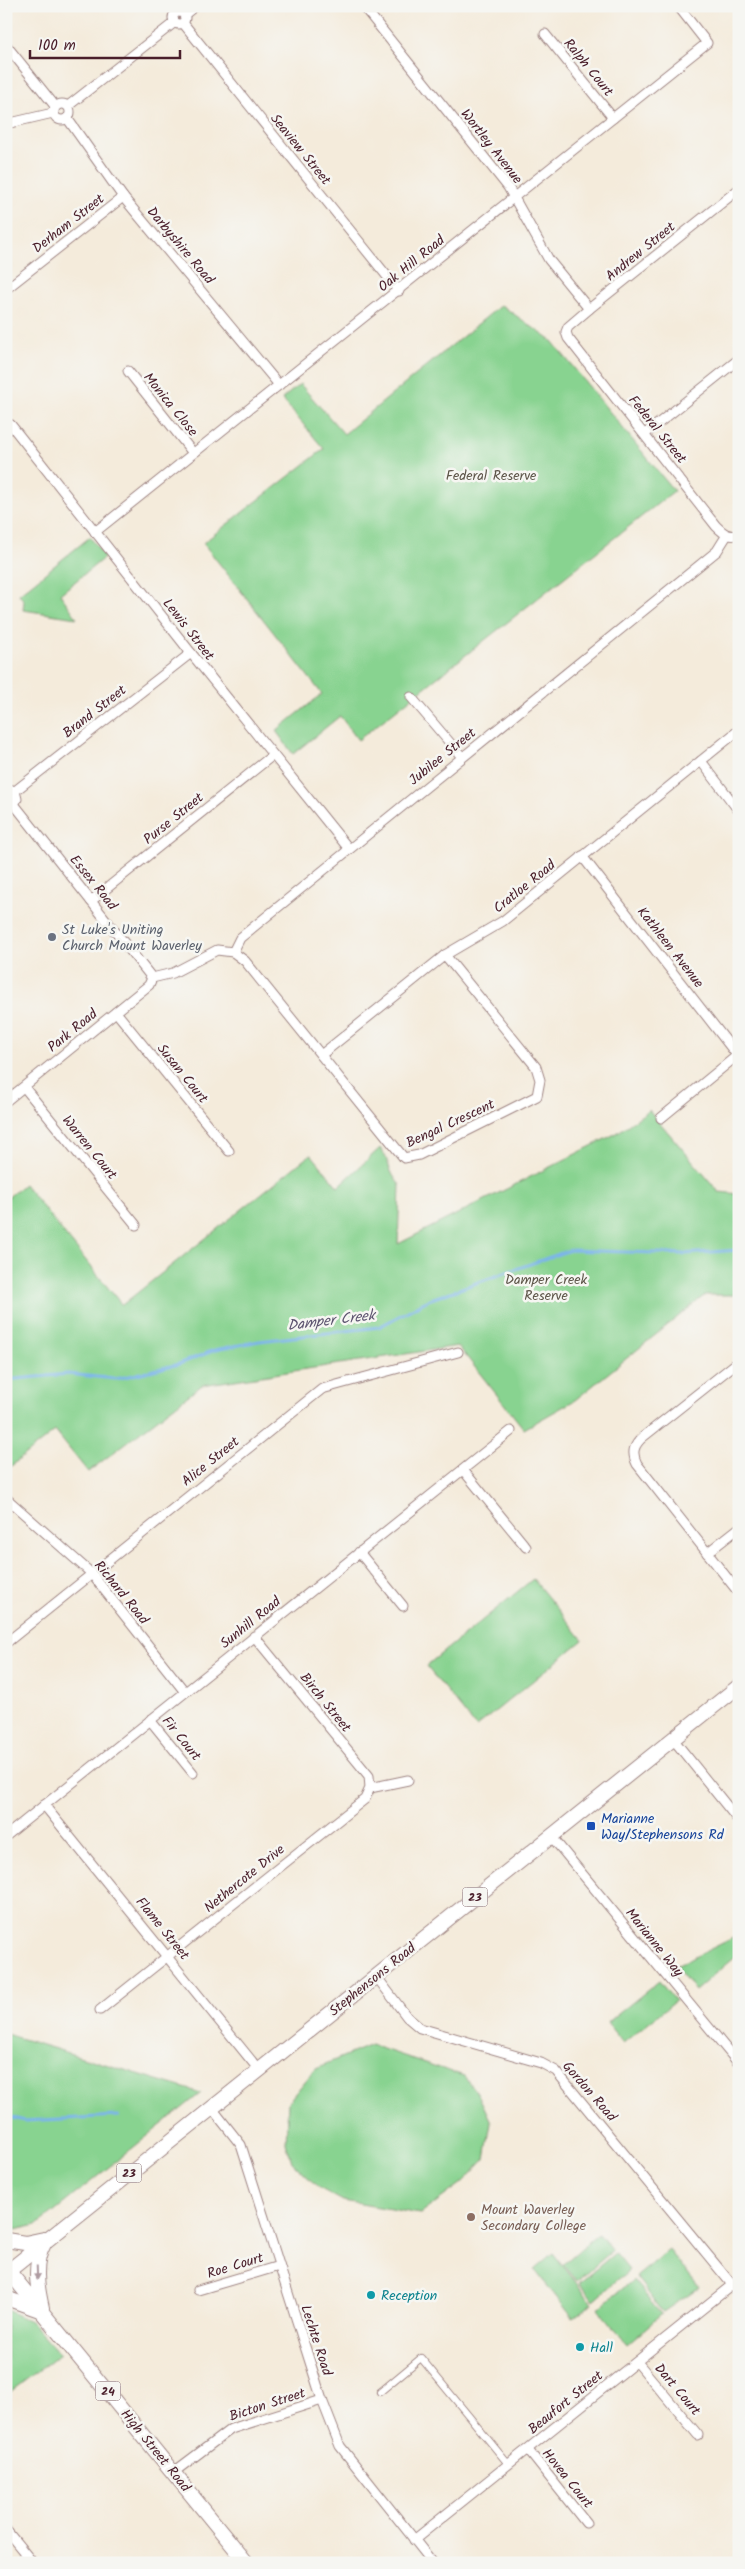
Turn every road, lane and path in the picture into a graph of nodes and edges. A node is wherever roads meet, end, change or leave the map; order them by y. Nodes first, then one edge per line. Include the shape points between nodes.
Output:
1 (169, 6) edge
2 (195, 6) edge
3 (363, 6) edge
4 (678, 6) edge
5 (179, 19) junction
6 (544, 34) dead end
7 (6, 45) edge
8 (68, 106) junction
9 (54, 110) junction
10 (67, 118) junction
11 (613, 118) junction
12 (6, 124) edge
13 (739, 189) edge
14 (123, 197) junction
15 (514, 197) junction
16 (6, 289) edge
17 (399, 291) junction
18 (589, 309) junction
19 (568, 338) joint
20 (739, 359) edge
21 (128, 371) dead end
22 (280, 385) junction
23 (9, 426) edge
24 (645, 434) junction
25 (193, 453) junction
26 (95, 532) junction
27 (739, 534) edge
28 (727, 535) junction
29 (190, 653) junction
30 (411, 697) dead end
31 (739, 730) edge
32 (273, 755) junction
33 (462, 757) junction
34 (700, 761) junction
35 (11, 789) edge
36 (10, 805) edge
37 (739, 811) edge
38 (349, 849) junction
39 (582, 856) junction
40 (92, 902) junction
41 (234, 952) junction
42 (445, 955) junction
43 (152, 978) junction
44 (116, 1012) junction
45 (321, 1055) junction
46 (738, 1055) edge
47 (24, 1087) junction
48 (6, 1101) edge
49 (661, 1118) dead end
50 (229, 1151) dead end
51 (136, 1225) dead end
52 (458, 1352) dead end
53 (739, 1361) edge
54 (511, 1431) dead end
55 (463, 1470) junction
56 (6, 1498) edge
57 (739, 1528) edge
58 (526, 1547) dead end
59 (359, 1552) junction
60 (707, 1553) junction
61 (91, 1573) junction
62 (739, 1593) edge
63 (403, 1606) dead end
64 (254, 1636) junction
65 (6, 1643) edge
66 (739, 1686) edge
67 (185, 1692) junction
68 (150, 1720) junction
69 (673, 1739) junction
70 (193, 1773) dead end
71 (408, 1780) dead end
72 (370, 1788) junction
73 (44, 1805) junction
74 (739, 1821) edge
75 (6, 1836) edge
76 (551, 1836) junction
77 (168, 1956) junction
78 (376, 1976) junction
79 (100, 2010) dead end
80 (739, 2064) edge
81 (259, 2070) junction
82 (211, 2108) junction
83 (48, 2238) junction
84 (6, 2240) edge
85 (279, 2266) junction
86 (7, 2271) edge
87 (732, 2285) junction
88 (198, 2290) dead end
89 (739, 2293) edge
90 (6, 2298) edge
91 (42, 2311) junction
92 (637, 2362) junction
93 (380, 2392) dead end
94 (322, 2400) junction
95 (698, 2435) dead end
96 (528, 2450) junction
97 (509, 2465) junction
98 (174, 2472) junction
99 (586, 2523) dead end
100 (6, 2530) edge
101 (414, 2540) junction
102 (33, 2563) edge
103 (247, 2563) edge
104 (433, 2563) edge

1 - 5 street, Seaview Street
2 - 5 street
3 - 15 street, Wortley Avenue
4 - 11 street, Oak Hill Road via 707,43
5 - 8 street
5 - 17 street, Seaview Street
6 - 11 street, Ralph Court
7 - 9 street
8 - 9 street via 61,103
8 - 10 street
9 - 10 street via 60,120
9 - 12 street
10 - 14 street, Darbyshire Road
11 - 15 street, Oak Hill Road
13 - 18 street, Andrew Street
14 - 16 street, Derham Street
14 - 22 street, Darbyshire Road
15 - 17 street, Oak Hill Road
15 - 18 street, Wortley Avenue via 549,260
17 - 22 street, Oak Hill Road
18 - 19 street, Andrew Street via 568,327
19 - 24 street, Federal Street
20 - 24 street
21 - 25 street, Monica Close
22 - 25 street, Oak Hill Road
23 - 26 street, Lewis Street
24 - 28 street, Federal Street via 716,526
25 - 26 street, Oak Hill Road
26 - 29 street, Lewis Street
27 - 28 street
28 - 33 street, Jubilee Street via 717,551
29 - 32 street, Lewis Street
29 - 35 street, Brand Street
30 - 33 street
31 - 34 street, Cratloe Road
32 - 38 street, Lewis Street
32 - 40 street, Purse Street
33 - 38 street, Jubilee Street
34 - 37 street
34 - 39 street, Cratloe Road
35 - 36 street via 17,799
36 - 40 street, Essex Road
38 - 41 street, Jubilee Street via 240,938
39 - 42 street, Cratloe Road via 503,921
39 - 46 street, Kathleen Avenue
40 - 43 street, Essex Road
41 - 43 street via 217,950 173,973
41 - 45 street, Bengal Crescent
42 - 45 street, Cratloe Road
42 - 45 street, Bengal Crescent via 536,1067 540,1080 537,1096 418,1155 404,1158
43 - 44 street, Park Road via 149,985
44 - 47 street, Park Road
44 - 50 street, Susan Court
46 - 49 street
47 - 48 street, Park Road
47 - 51 street, Warren Court
52 - 61 street, Alice Street via 322,1389
53 - 60 street via 643,1437 633,1451 637,1464
54 - 55 street, Sunhill Road
55 - 58 street
55 - 59 street, Sunhill Road
56 - 61 street, Richard Road
57 - 60 street
59 - 63 street
59 - 64 street, Sunhill Road
60 - 62 street
61 - 65 street, Alice Street
61 - 67 street, Richard Road
64 - 67 street, Sunhill Road
64 - 72 street, Birch Street via 369,1776
66 - 69 main road, Stephensons Road / 23
67 - 68 street, Sunhill Road
68 - 70 street, Fir Court
68 - 73 street, Sunhill Road
69 - 74 street
69 - 76 main road, Stephensons Road / 23
71 - 72 street
72 - 77 street, Nethercote Drive via 365,1799
73 - 75 street, Sunhill Road
73 - 77 street, Flame Street
76 - 78 main road, Stephensons Road / 23
76 - 80 street, Marianne Way
77 - 79 street, Nethercote Drive
77 - 81 street, Flame Street
78 - 81 main road, Stephensons Road / 23
78 - 87 street, Gordon Road via 420,2028 542,2063 556,2071
81 - 82 main road, Stephensons Road / 23
82 - 83 main road, Stephensons Road / 23
82 - 85 street, Lechte Road via 241,2145
83 - 84 main road via 25,2244
83 - 86 main road, Stephensons Road / 23
83 -> 91 main road via 37,2257
85 - 88 street, Roe Court
85 - 94 street, Lechte Road
86 - 91 main road, High Street Road / 24
87 - 89 street, Gordon Road
87 - 92 street, Beaufort Street
90 - 91 main road
91 - 98 main road, High Street Road / 24
92 - 95 street, Dart Court
92 - 96 street, Beaufort Street
93 - 97 street via 420,2358
94 - 98 street, Bicton Street via 231,2428
94 - 101 street, Lechte Road via 340,2446
96 - 97 street, Beaufort Street
96 - 99 street, Hovea Court
97 - 101 street, Beaufort Street
98 - 103 main road, High Street Road / 24
100 - 102 street
101 - 104 street, Lechte Road

